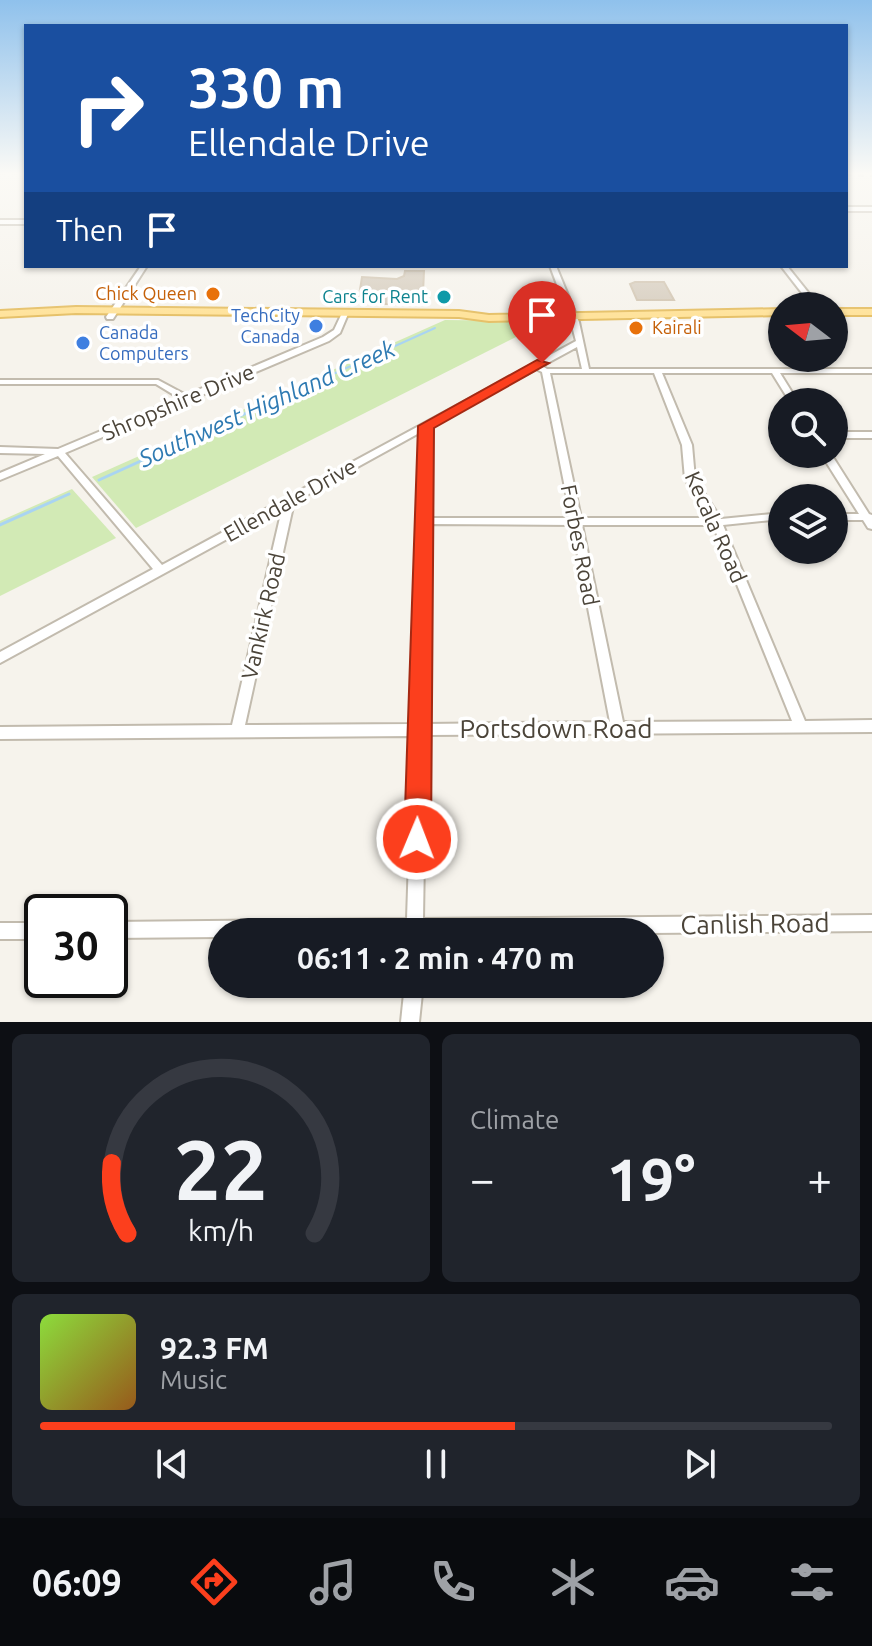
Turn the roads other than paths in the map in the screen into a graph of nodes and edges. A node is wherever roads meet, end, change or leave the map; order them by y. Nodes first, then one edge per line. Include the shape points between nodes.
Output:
1 (0, 222) edge
2 (24, 222) edge
3 (143, 268) edge
4 (554, 268) edge
5 (786, 268) edge
6 (805, 292) edge
7 (768, 312) edge
8 (848, 312) edge
9 (872, 312) edge
10 (0, 314) edge
11 (112, 314) junction
12 (344, 314) junction
13 (570, 314) junction
14 (701, 314) junction
15 (768, 317) edge
16 (848, 318) edge
17 (872, 318) edge
18 (580, 342) junction
19 (541, 368) junction
20 (586, 371) junction
21 (657, 371) junction
22 (768, 371) edge
23 (848, 371) edge
24 (872, 371) edge
25 (0, 382) edge
26 (185, 398) junction
27 (426, 426) junction
28 (848, 435) edge
29 (872, 435) edge
30 (0, 450) edge
31 (59, 452) junction
32 (835, 468) edge
33 (0, 477) edge
34 (289, 501) junction
35 (768, 517) edge
36 (848, 518) edge
37 (870, 520) edge
38 (424, 521) junction
39 (576, 521) junction
40 (716, 522) junction
41 (160, 570) junction
42 (0, 658) edge
43 (801, 726) junction
44 (872, 726) edge
45 (618, 728) junction
46 (419, 730) junction
47 (237, 731) junction
48 (0, 733) edge
49 (415, 918) edge
50 (872, 923) edge
51 (664, 926) edge
52 (128, 930) edge
53 (208, 930) edge
54 (0, 931) edge
55 (24, 931) edge
56 (413, 998) edge
57 (410, 1022) edge

1 - 2 street
3 - 11 street
4 - 13 street
5 - 6 street
7 - 14 main road
8 - 9 main road
10 - 11 main road
11 - 12 main road
12 - 13 main road
12 - 26 street, Shropshire Drive via 337,331 326,339
13 - 14 main road
13 - 18 street
14 - 15 main road
16 - 17 main road
18 - 19 street, Ellendale Drive
18 - 20 street
19 - 20 street, Ellendale Drive
19 - 27 street, Ellendale Drive
19 - 39 street, Forbes Road
20 - 21 street, Ellendale Drive
21 - 22 street, Ellendale Drive
21 - 40 street, Kecala Road via 689,450 690,479
23 - 24 street, Ellendale Drive
25 - 26 street via 158,382
26 - 31 street, Shropshire Drive
27 - 34 street, Ellendale Drive
27 - 38 street
28 - 29 street
30 - 31 street
31 - 33 street, Shropshire Drive
31 - 41 street
32 - 37 street
34 - 41 street, Ellendale Drive
34 - 47 street, Vankirk Road
35 - 40 street
36 - 37 street
38 - 39 street
38 - 46 street
39 - 40 street
39 - 45 street, Forbes Road
40 - 43 street, Kecala Road
41 - 42 street, Ellendale Drive
43 - 44 street, Portsdown Road
43 - 45 street, Portsdown Road
45 - 46 street, Portsdown Road
46 - 47 street, Portsdown Road
46 - 49 street
47 - 48 street, Portsdown Road
50 - 51 street, Canlish Road
52 - 53 street, Canlish Road
54 - 55 street
56 - 57 street

